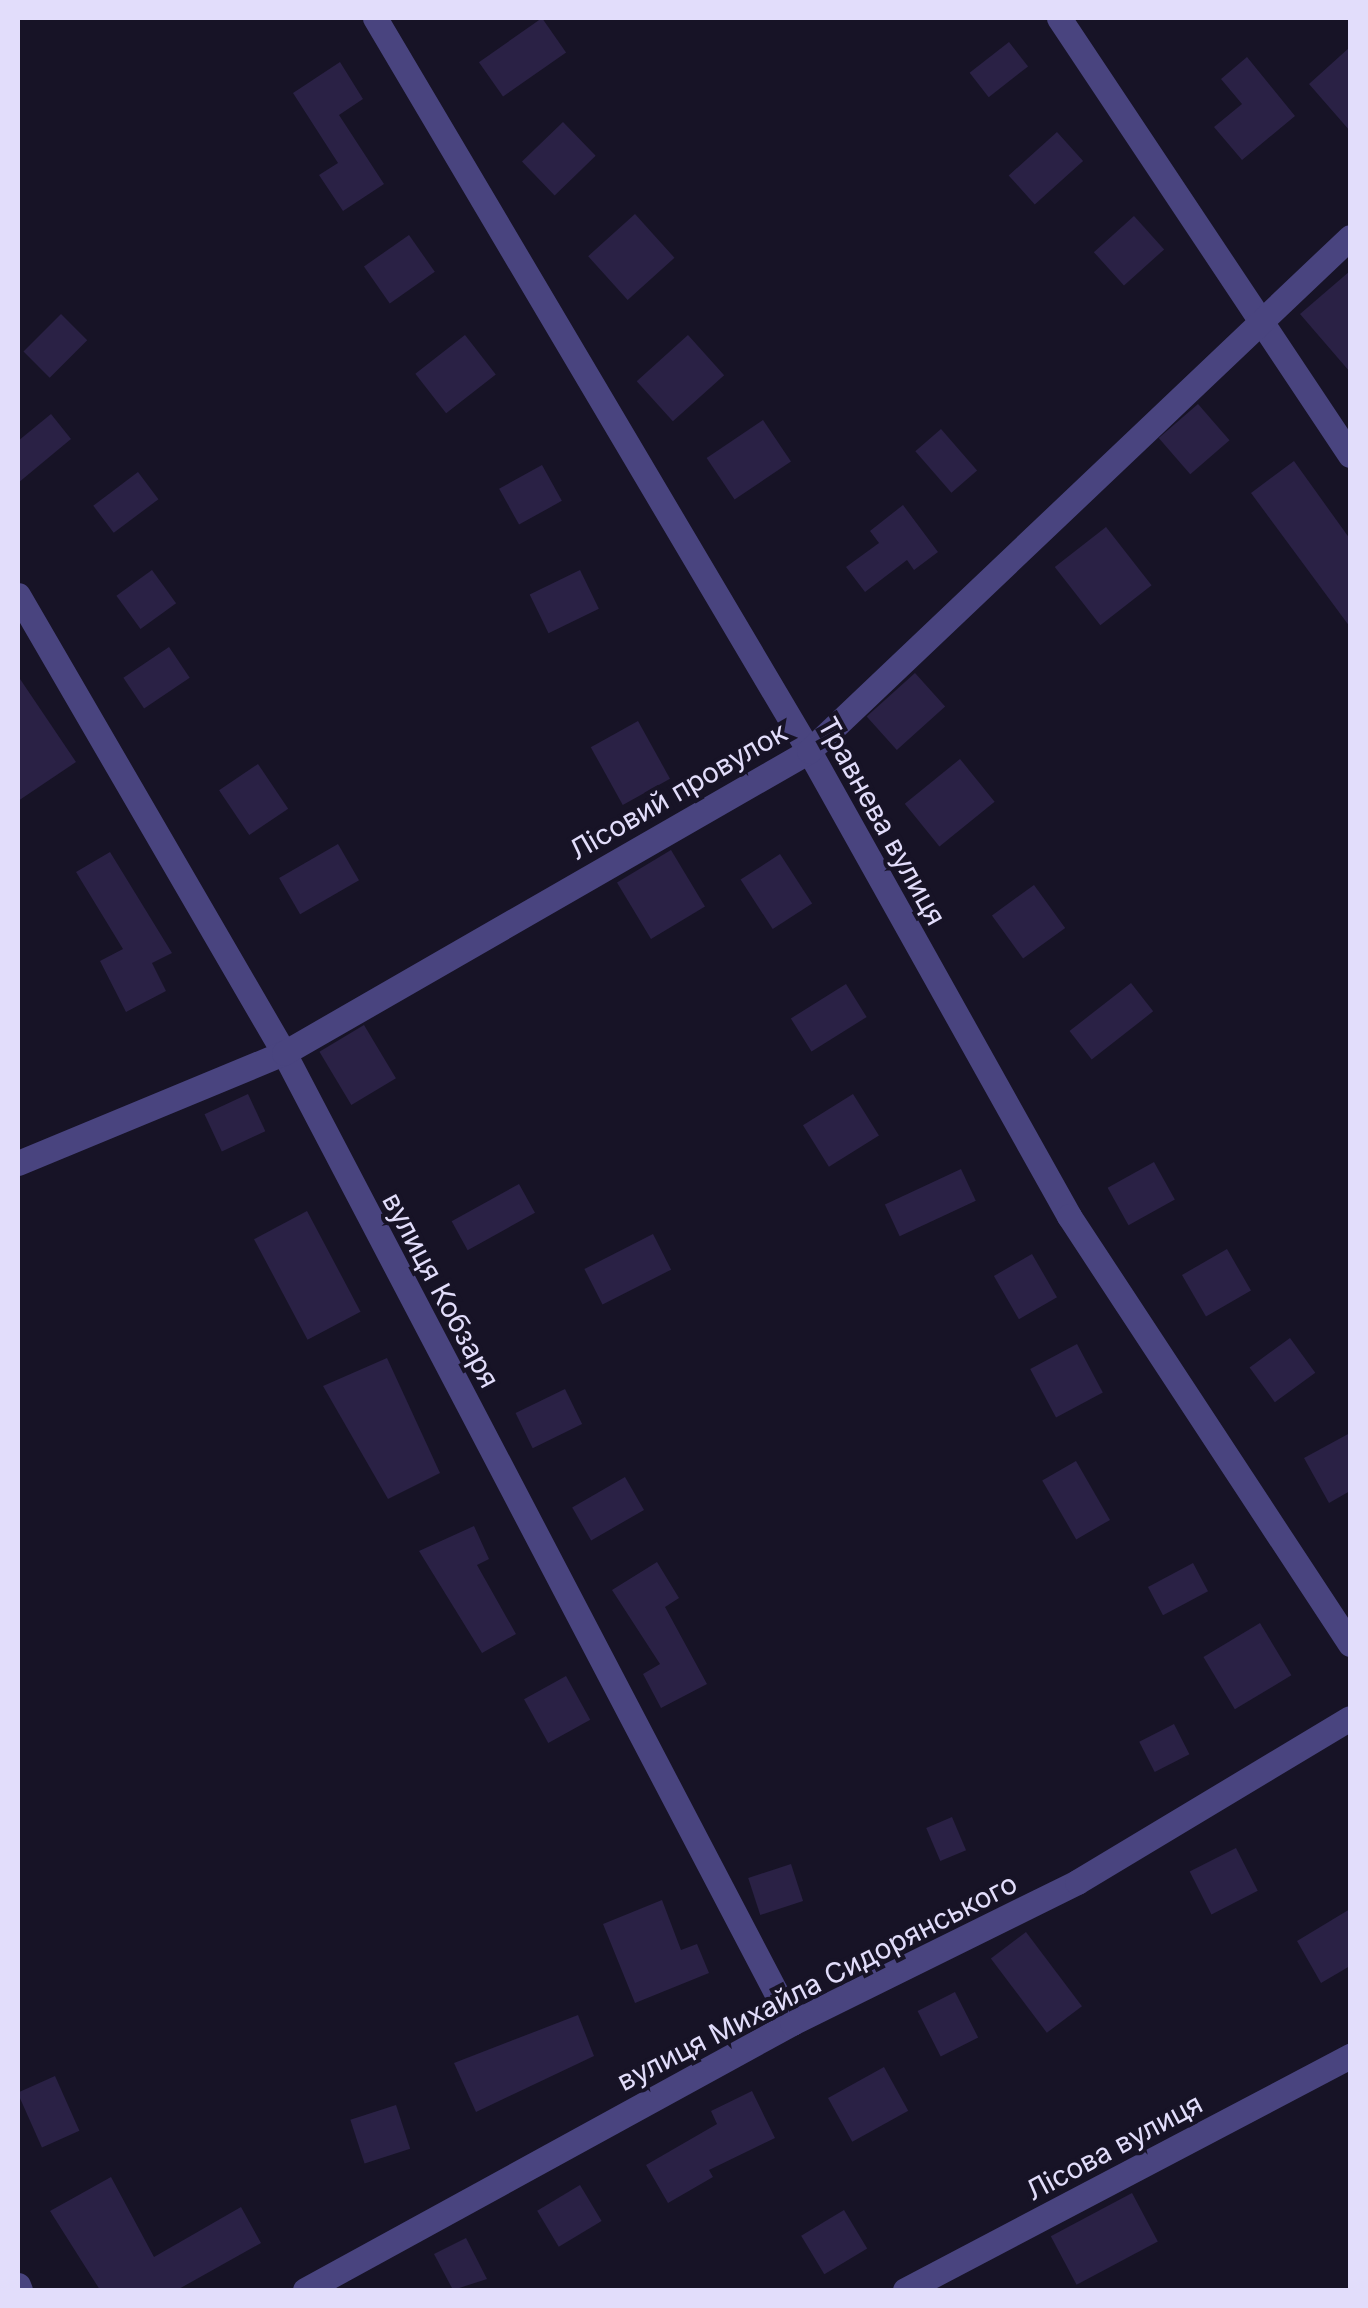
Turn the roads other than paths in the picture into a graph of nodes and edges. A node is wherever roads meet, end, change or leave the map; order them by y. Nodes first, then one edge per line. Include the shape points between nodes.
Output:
1 (374, 18) edge
2 (1058, 18) edge
3 (1350, 237) edge
4 (1258, 326) junction
5 (1350, 454) edge
6 (18, 595) edge
7 (809, 751) junction
8 (284, 1053) junction
9 (18, 1163) edge
10 (1350, 1644) edge
11 (1350, 1718) edge
12 (792, 2023) junction
13 (1350, 2056) edge
14 (304, 2290) edge
15 (905, 2290) edge

1 - 7 street, Травнева вулиця
2 - 4 street
3 - 4 street, Лісовий провулок
4 - 5 street
4 - 7 street, Лісовий провулок
6 - 8 street, вулиця Кобзаря
7 - 8 street, Лісовий провулок
7 - 10 street, Травнева вулиця via 1069,1216
8 - 9 street, Лісовий провулок
8 - 12 street, вулиця Кобзаря
11 - 12 street, вулиця Михайла Сидорянського via 1077,1882
12 - 14 street, вулиця Михайла Сидорянського
13 - 15 street, Лісова вулиця

